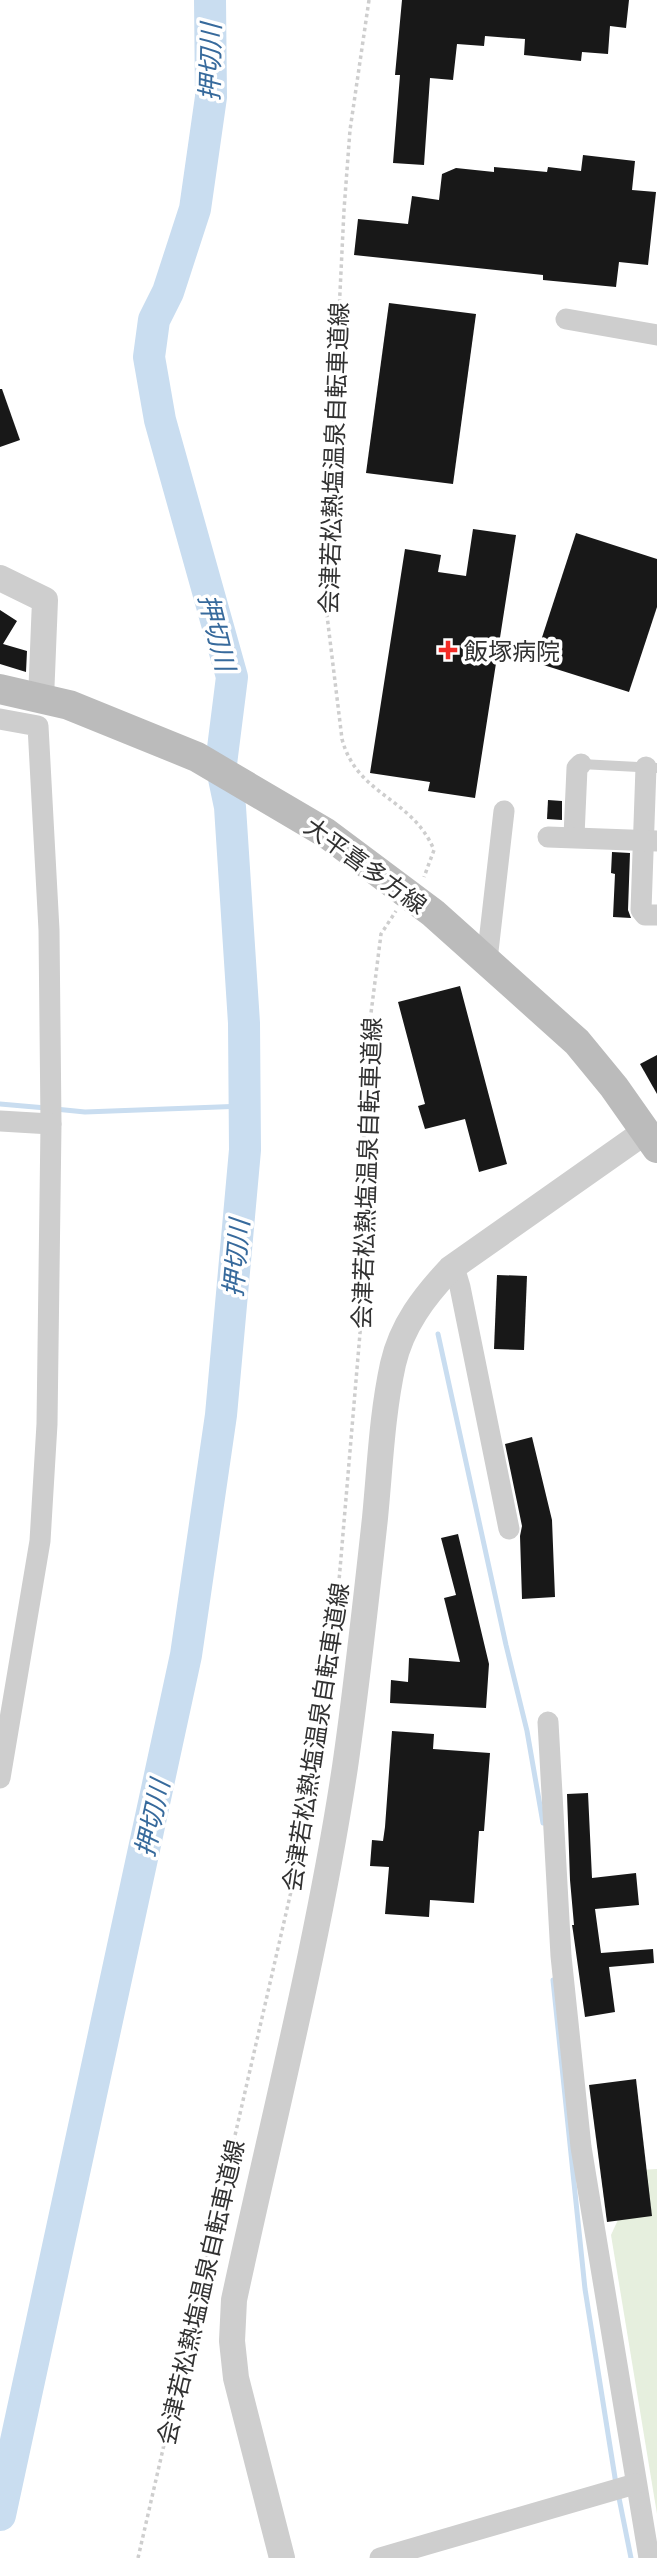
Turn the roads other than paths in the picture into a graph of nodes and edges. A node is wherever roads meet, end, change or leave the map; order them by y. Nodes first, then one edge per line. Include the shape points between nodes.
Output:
1 (566, 319) dead end
2 (657, 335) edge
3 (0, 578) edge
4 (0, 689) edge
5 (55, 702) junction
6 (0, 719) edge
7 (581, 764) joint
8 (652, 768) edge
9 (504, 811) dead end
10 (548, 836) dead end
11 (574, 836) junction
12 (650, 840) edge
13 (657, 915) edge
14 (487, 960) junction
15 (0, 1121) edge
16 (51, 1124) junction
17 (652, 1140) edge
18 (450, 1269) junction
19 (509, 1529) dead end
20 (548, 1722) dead end
21 (0, 1778) edge
22 (635, 2484) junction
23 (282, 2558) edge
24 (380, 2558) edge
25 (649, 2558) edge

1 - 2 street
3 - 5 street via 45,600
4 - 5 main road, 大平喜多方線
5 - 14 main road, 大平喜多方線 via 197,757 326,833
6 - 16 street via 37,726 49,930
7 - 8 lane
7 - 11 street via 577,768
8 - 12 street
9 - 14 street
10 - 11 street
11 - 12 street
12 - 13 street via 641,910 645,915
14 - 17 main road, 大平喜多方線 via 577,1042
15 - 16 street
16 - 21 street via 47,1424 40,1541
17 - 18 street
18 - 19 street via 460,1287
18 - 23 street via 407,1324 394,1363 344,1769 234,2300 236,2378
20 - 22 street via 561,1956 580,2133
22 - 24 street
22 - 25 street

